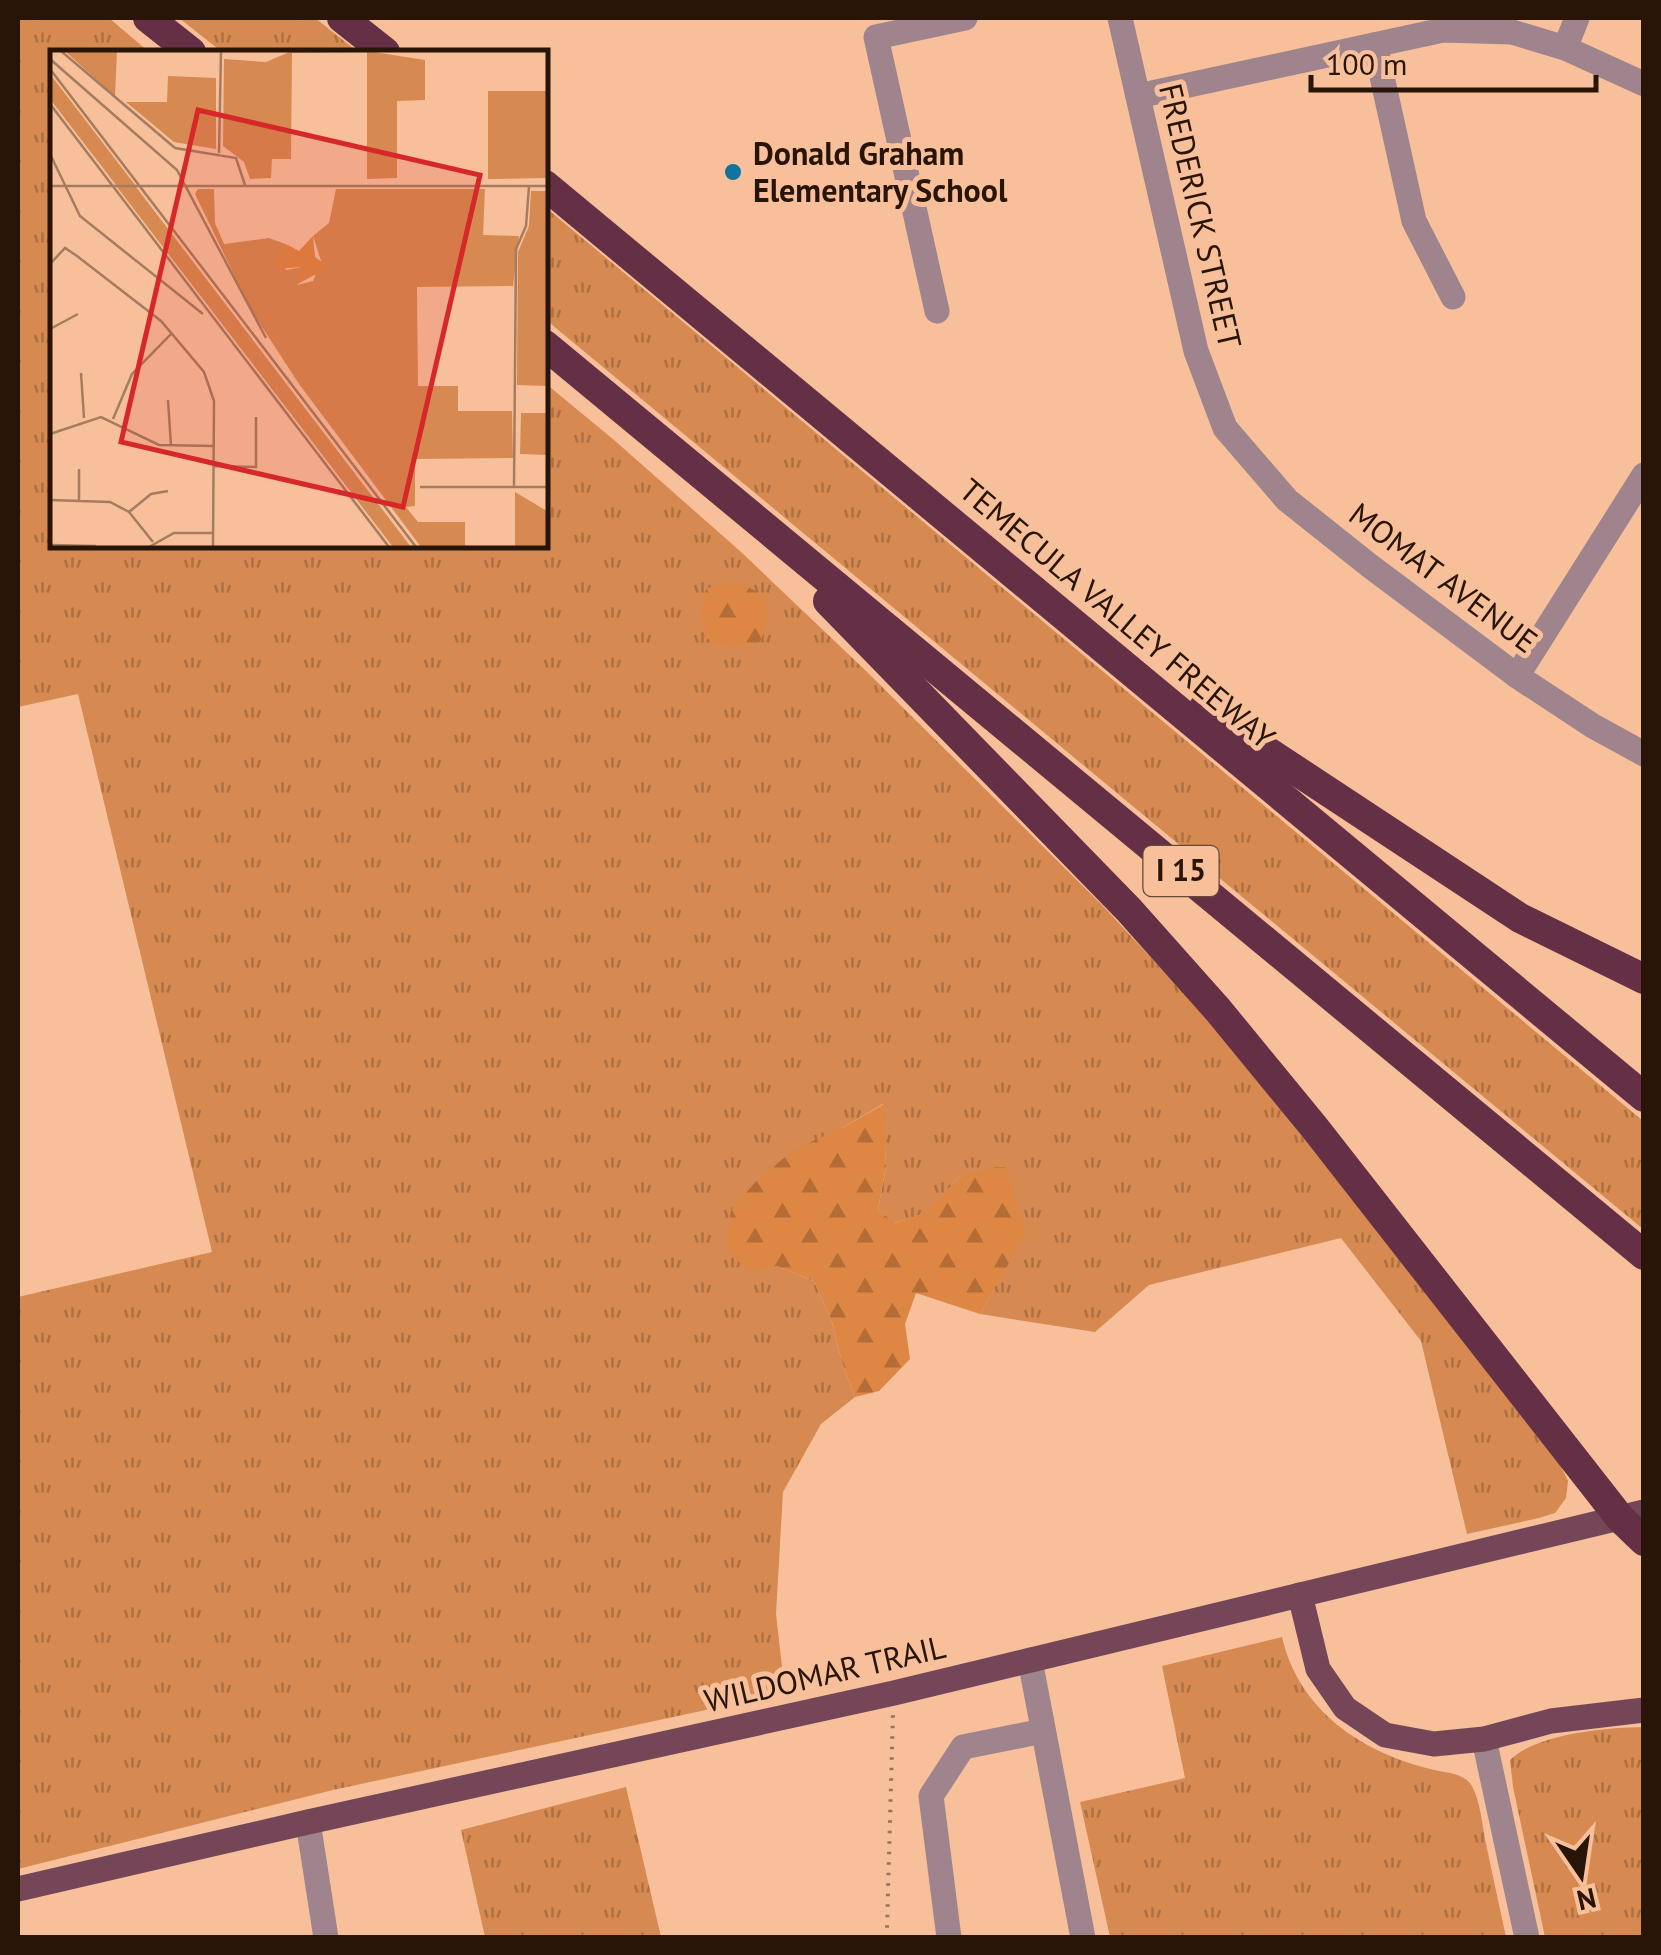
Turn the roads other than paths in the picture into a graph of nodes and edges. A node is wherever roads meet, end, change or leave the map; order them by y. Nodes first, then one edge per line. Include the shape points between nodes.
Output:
1 (148, 18) edge
2 (342, 18) edge
3 (965, 18) edge
4 (1120, 18) edge
5 (1578, 18) edge
6 (1375, 45) junction
7 (1565, 48) junction
8 (188, 50) edge
9 (382, 50) edge
10 (1644, 84) edge
11 (1138, 96) junction
12 (548, 187) edge
13 (1452, 297) dead end
14 (937, 311) dead end
15 (548, 347) edge
16 (1225, 428) joint
17 (1644, 475) edge
18 (718, 488) junction
19 (1083, 630) junction
20 (1517, 676) junction
21 (1644, 754) edge
22 (1644, 978) edge
23 (1644, 1097) edge
24 (1644, 1255) edge
25 (1632, 1515) edge
26 (1644, 1541) edge
27 (1300, 1595) junction
28 (1030, 1660) junction
29 (1644, 1710) edge
30 (1043, 1731) junction
31 (1484, 1739) junction
32 (308, 1822) junction
33 (18, 1889) edge
34 (326, 1938) edge
35 (949, 1938) edge
36 (1082, 1938) edge
37 (1527, 1938) edge

1 - 8 highway
2 - 9 highway
3 - 14 street via 876,37
4 - 11 street, FREDERICK STREET
5 - 7 street
6 - 7 street via 1443,30 1512,32
6 - 11 street
6 - 13 street via 1414,222
7 - 10 street
11 - 16 street, FREDERICK STREET via 1196,351
12 - 19 highway, TEMECULA VALLEY FREEWAY
15 - 18 highway, I 15
16 - 20 street, MOMAT AVENUE via 1286,500
17 - 20 street
18 - 24 highway, I 15
18 - 25 highway via 1218,1010
19 - 22 highway via 1520,918
19 - 23 highway, TEMECULA VALLEY FREEWAY
20 - 21 street, MOMAT AVENUE
25 - 26 highway
25 - 27 main road, WILDOMAR TRAIL
27 - 28 main road, WILDOMAR TRAIL
27 - 31 main road via 1318,1669 1344,1708 1385,1735 1434,1744
28 - 30 street
28 - 32 main road, WILDOMAR TRAIL
29 - 31 main road via 1551,1721
30 - 35 street via 963,1747 931,1796
30 - 36 street
31 - 37 street
32 - 33 main road, WILDOMAR TRAIL
32 - 34 street

